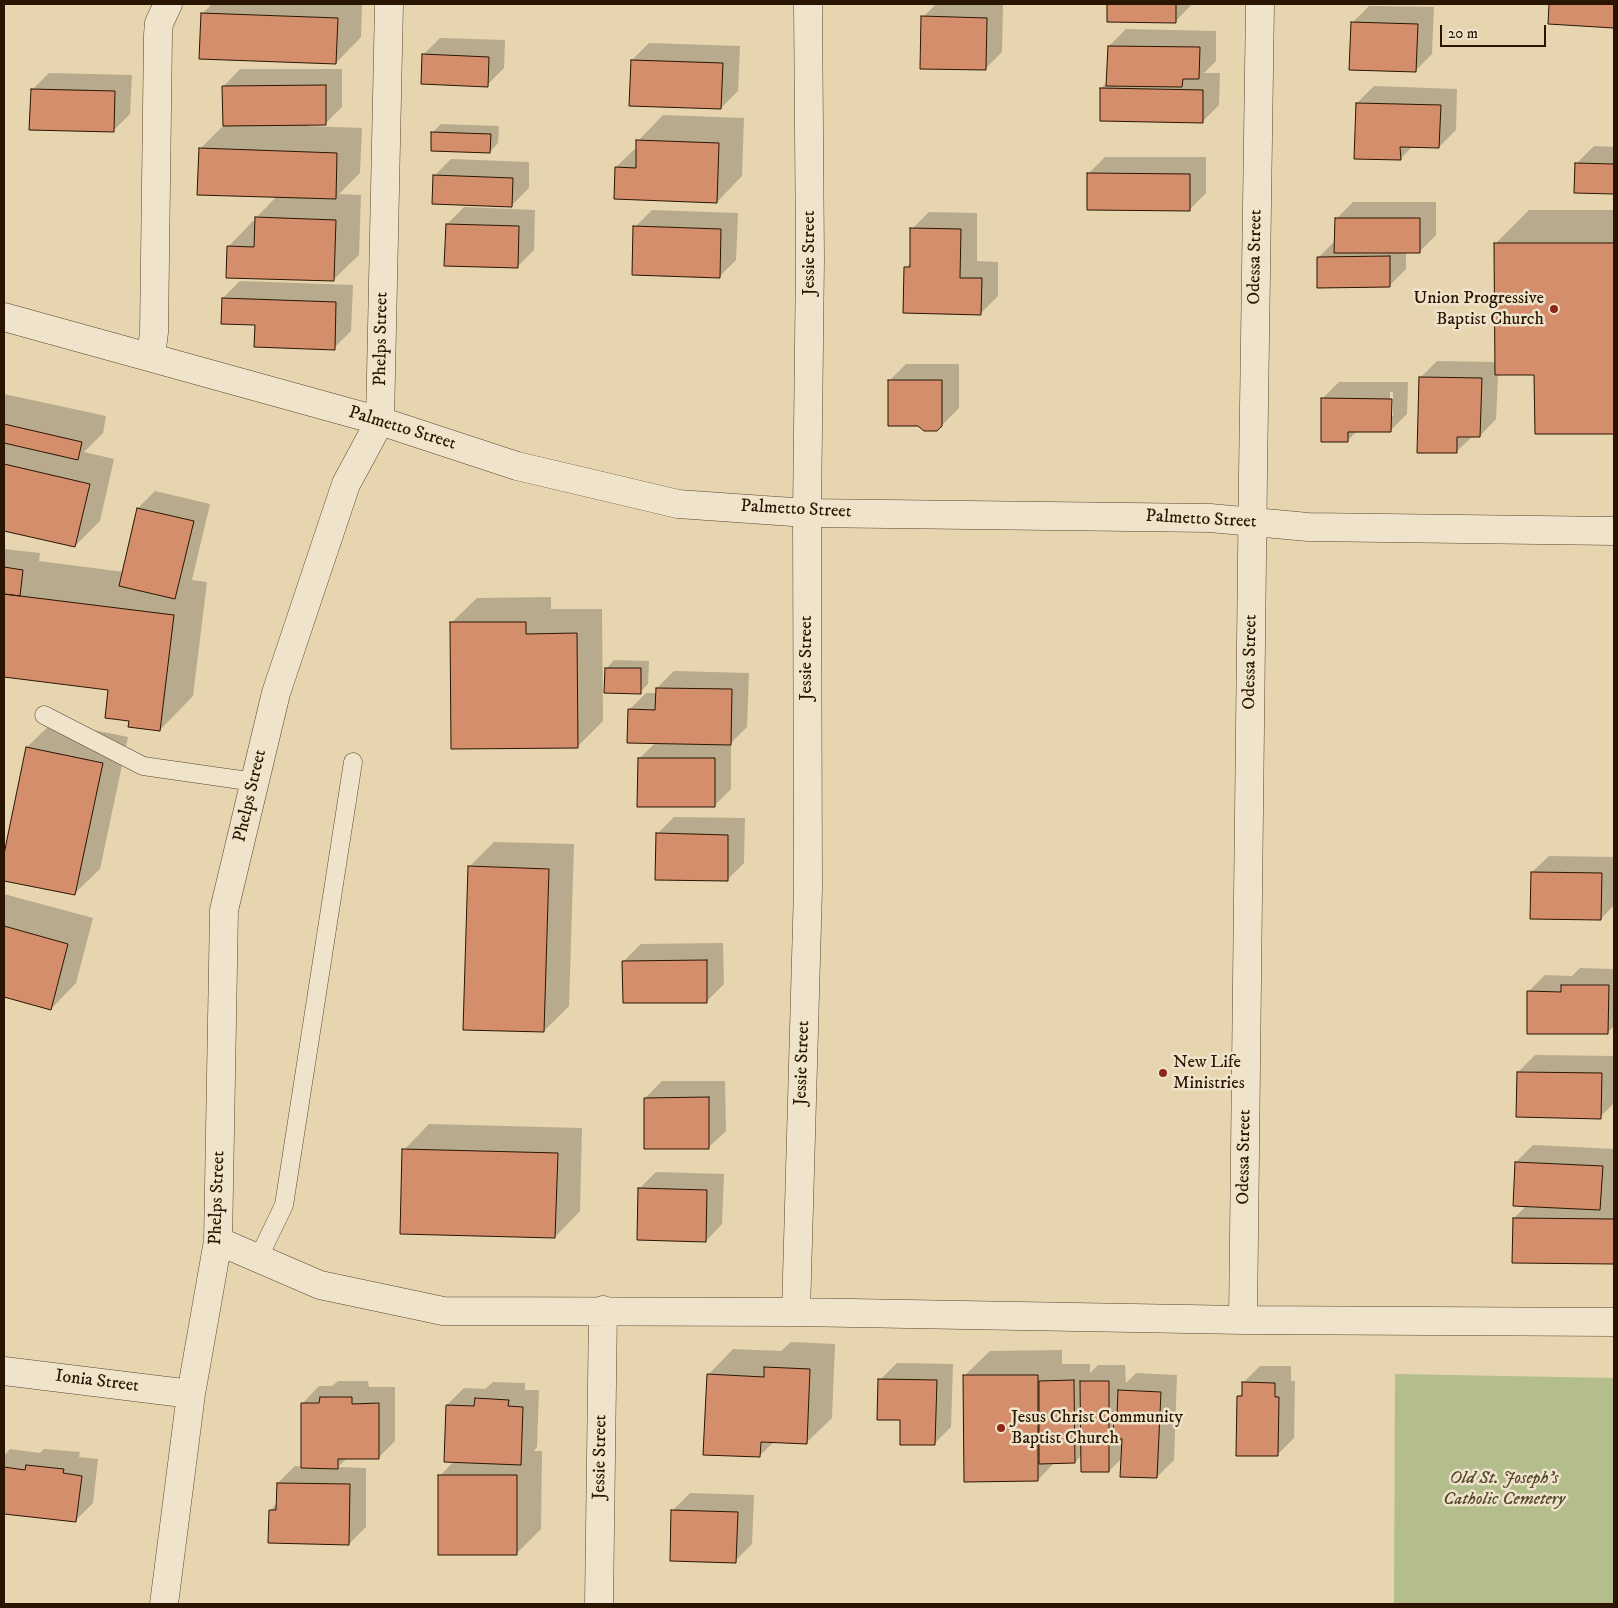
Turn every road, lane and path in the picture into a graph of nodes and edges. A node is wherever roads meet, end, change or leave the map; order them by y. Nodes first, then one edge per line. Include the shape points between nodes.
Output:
1 (168, 4) edge
2 (389, 4) edge
3 (808, 4) edge
4 (1260, 4) edge
5 (4, 317) edge
6 (150, 357) junction
7 (380, 421) junction
8 (807, 513) junction
9 (1252, 523) junction
10 (1614, 531) edge
11 (44, 715) dead end
12 (353, 762) dead end
13 (255, 782) junction
14 (218, 1241) junction
15 (258, 1259) junction
16 (603, 1310) junction
17 (796, 1312) junction
18 (1243, 1320) junction
19 (1614, 1322) edge
20 (4, 1371) edge
21 (191, 1394) junction
22 (164, 1604) edge
23 (599, 1604) edge

1 - 6 street via 159,23 158,35 154,332
2 - 7 street, Phelps Street
3 - 8 street, Jessie Street via 810,259
4 - 9 street, Odessa Street
5 - 6 street, Palmetto Street
6 - 7 street, Palmetto Street
7 - 8 street, Palmetto Street via 516,466 678,504
7 - 13 street, Phelps Street via 346,484 276,693
8 - 9 street, Palmetto Street via 1210,518
8 - 17 street, Jessie Street via 808,888
9 - 10 street, Palmetto Street via 1308,527
9 - 18 street, Odessa Street
11 - 13 lane via 143,766
12 - 15 lane via 284,1205
13 - 14 street, Phelps Street via 224,910
14 - 15 street
14 - 21 street, Phelps Street
15 - 16 street via 320,1285 443,1311
16 - 17 street
16 - 23 street, Jessie Street
17 - 18 street
18 - 19 street
20 - 21 street, Ionia Street
21 - 22 street, Phelps Street

